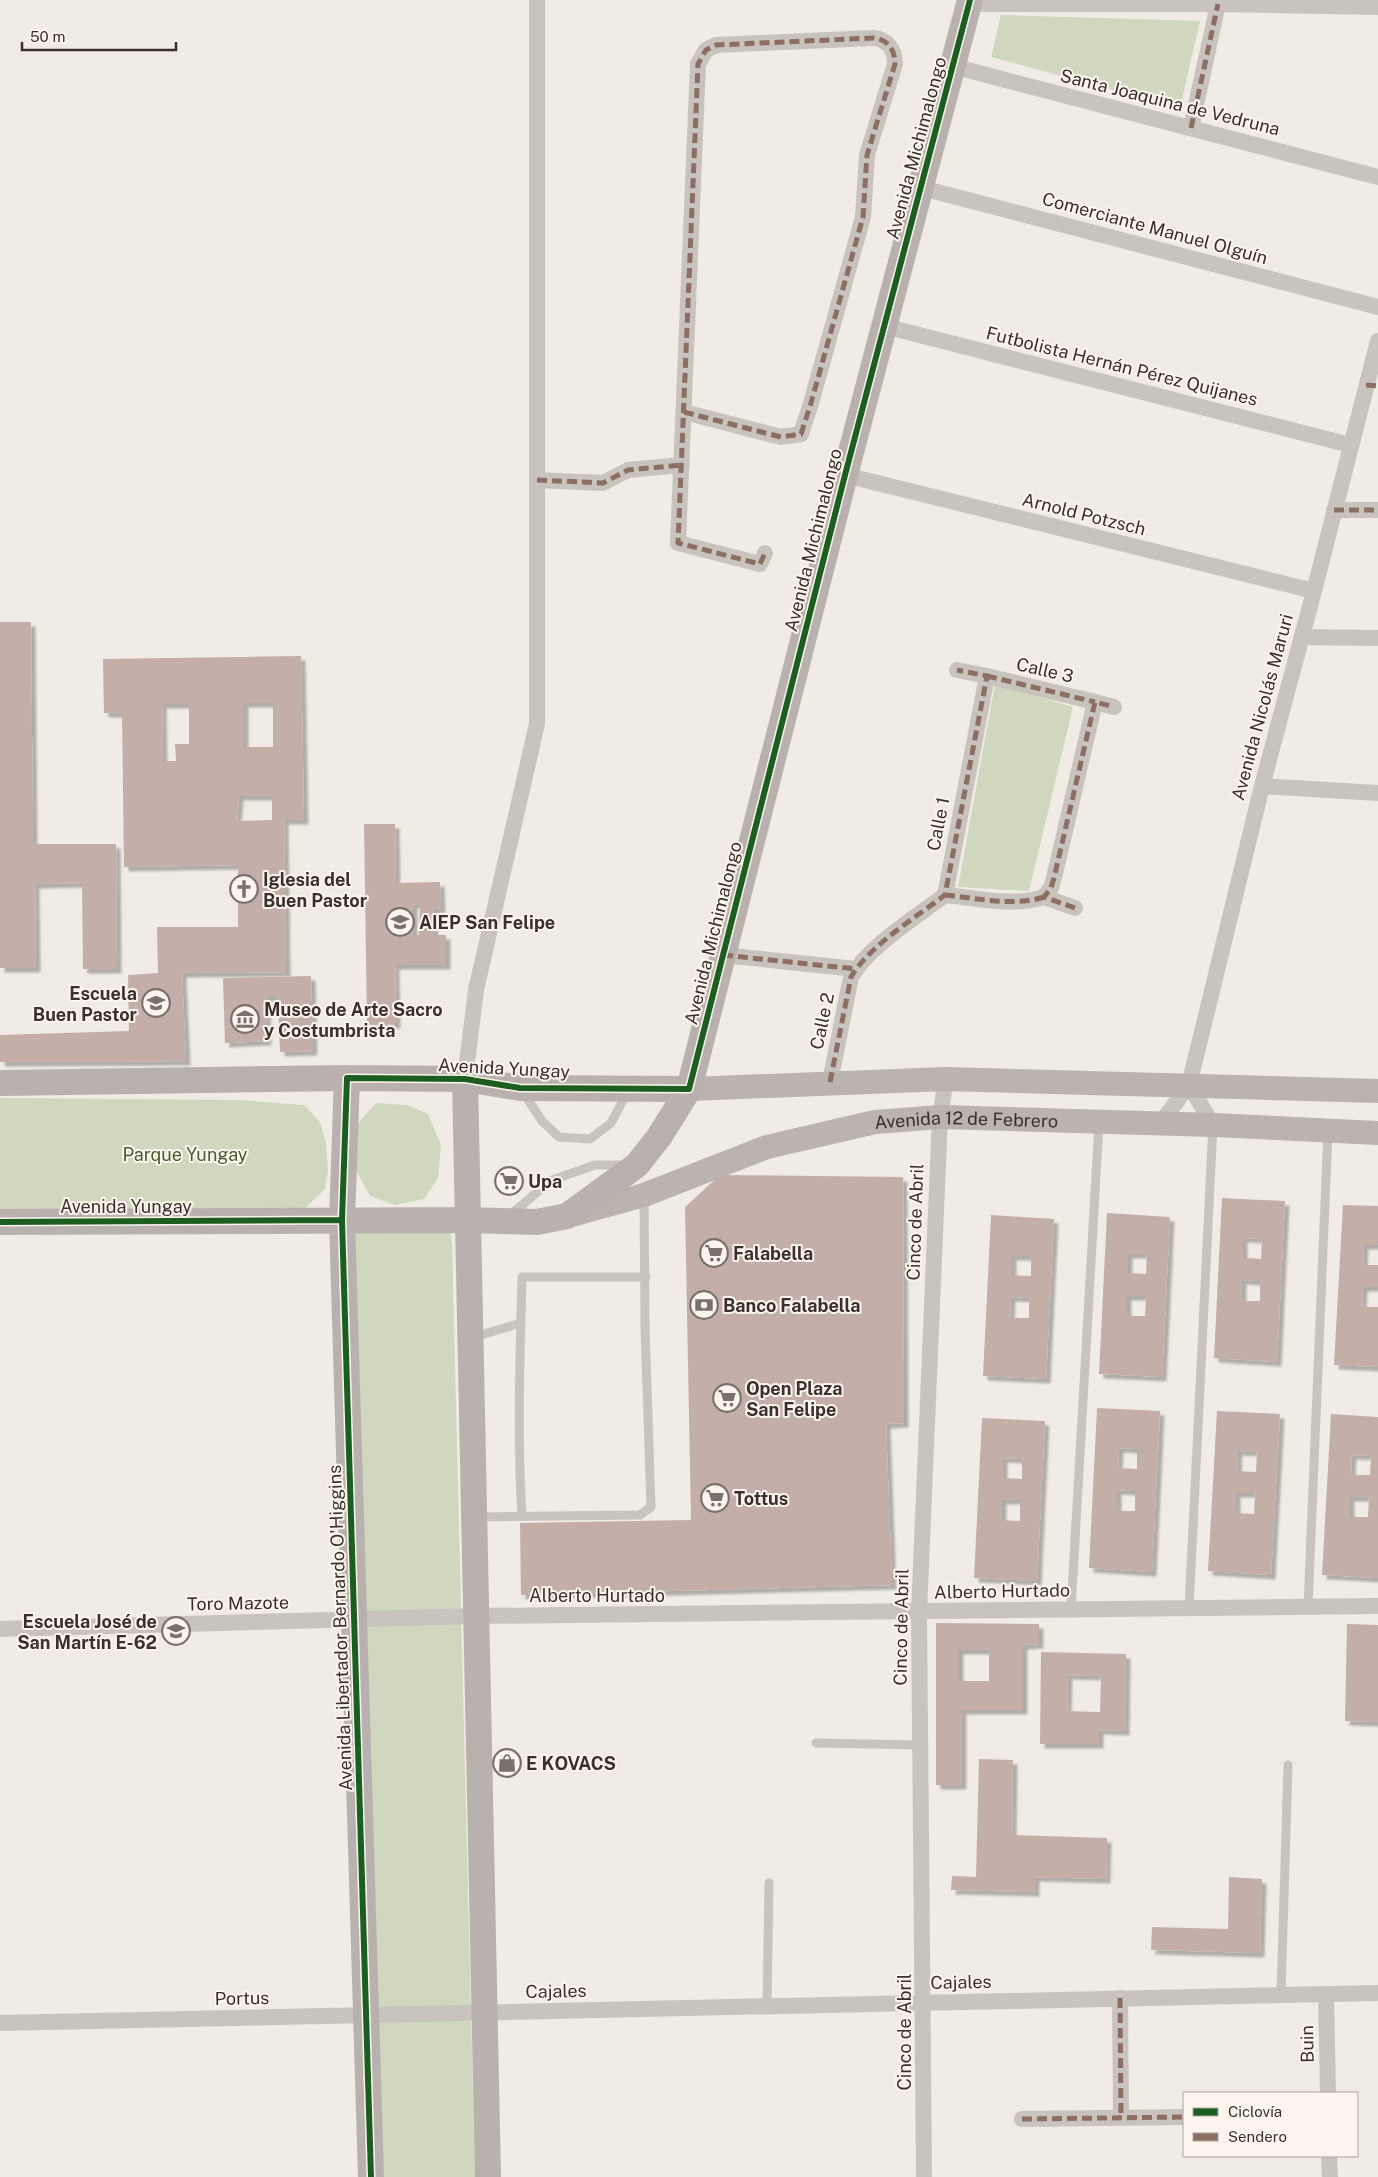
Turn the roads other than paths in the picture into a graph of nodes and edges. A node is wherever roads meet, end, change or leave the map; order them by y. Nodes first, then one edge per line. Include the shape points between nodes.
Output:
1 (537, 0) edge
2 (969, 2) edge
3 (1218, 4) junction
4 (1378, 7) edge
5 (952, 66) junction
6 (1191, 128) junction
7 (1378, 176) edge
8 (922, 188) junction
9 (1378, 307) edge
10 (884, 326) junction
11 (1378, 341) edge
12 (1372, 386) edge
13 (684, 412) junction
14 (1350, 445) junction
15 (682, 465) junction
16 (845, 476) junction
17 (537, 480) junction
18 (1334, 510) junction
19 (1378, 510) edge
20 (765, 553) dead end
21 (1314, 591) junction
22 (1302, 636) junction
23 (1378, 638) edge
24 (957, 670) dead end
25 (987, 676) junction
26 (1094, 702) junction
27 (1114, 707) dead end
28 (1262, 786) junction
29 (1378, 793) edge
30 (945, 895) junction
31 (1044, 897) junction
32 (1075, 908) dead end
33 (723, 955) junction
34 (856, 969) junction
35 (347, 1078) junction
36 (946, 1078) junction
37 (465, 1079) junction
38 (830, 1082) junction
39 (0, 1083) edge
40 (1189, 1085) junction
41 (630, 1087) junction
42 (520, 1088) junction
43 (689, 1089) junction
44 (1378, 1091) edge
45 (940, 1117) junction
46 (1098, 1123) junction
47 (1160, 1124) junction
48 (1213, 1125) junction
49 (1328, 1132) junction
50 (1378, 1133) edge
51 (636, 1165) junction
52 (644, 1195) junction
53 (568, 1216) junction
54 (342, 1220) junction
55 (468, 1220) junction
56 (502, 1221) junction
57 (0, 1222) edge
58 (646, 1277) junction
59 (520, 1324) junction
60 (471, 1338) junction
61 (522, 1516) junction
62 (474, 1517) junction
63 (1308, 1606) junction
64 (1378, 1606) edge
65 (1190, 1608) junction
66 (1072, 1610) junction
67 (919, 1612) junction
68 (476, 1616) junction
69 (354, 1620) junction
70 (0, 1629) edge
71 (816, 1743) dead end
72 (921, 1745) junction
73 (1288, 1766) dead end
74 (769, 1883) dead end
75 (1378, 1993) edge
76 (1326, 1994) junction
77 (1281, 1995) junction
78 (1120, 1998) junction
79 (924, 2003) junction
80 (767, 2006) junction
81 (485, 2012) junction
82 (366, 2015) junction
83 (0, 2023) edge
84 (1328, 2092) edge
85 (1183, 2117) edge
86 (1121, 2118) junction
87 (1022, 2119) dead end
88 (1329, 2157) edge
89 (372, 2177) edge
90 (488, 2177) edge
91 (924, 2177) edge
92 (1330, 2177) edge

1 - 17 street
2 - 3 street
2 - 5 main road, Avenida Michimalongo
3 - 4 street
3 - 6 street
5 - 6 street, Santa Joaquina de Vedruna
5 - 8 main road, Avenida Michimalongo
6 - 7 street, Santa Joaquina de Vedruna
8 - 9 street, Comerciante Manuel Olguín
8 - 10 main road, Avenida Michimalongo
10 - 14 street, Futbolista Hernán Pérez Quijanes
10 - 16 main road, Avenida Michimalongo
11 - 12 street, Avenida Nicolás Maruri
12 - 14 street, Avenida Nicolás Maruri
13 - 13 street via 780,437 801,434 863,217 866,155 894,64 893,50 884,41 873,38 716,45 700,57
13 - 15 street
14 - 18 street, Avenida Nicolás Maruri
15 - 17 street via 628,470 603,483
15 - 20 street via 678,543 760,564
16 - 21 street, Arnold Potzsch
16 - 33 main road, Avenida Michimalongo
17 - 37 street via 537,724 476,990
18 - 19 street
18 - 21 street, Avenida Nicolás Maruri
21 - 22 street, Avenida Nicolás Maruri
22 - 23 street
22 - 28 street, Avenida Nicolás Maruri
24 - 25 street
25 - 26 street, Calle 3
25 - 30 street, Calle 1
26 - 27 street
26 - 31 street via 1054,878
28 - 29 street
28 - 40 street, Avenida Nicolás Maruri
30 - 31 street via 1017,902 1031,902
30 - 34 street
31 - 32 street
33 - 34 street
33 - 43 main road, Avenida Michimalongo
34 - 38 street, Calle 2 via 851,977
35 - 37 main road, Avenida Yungay
35 - 39 main road, Avenida Yungay
35 - 54 main road, Avenida Libertador Bernardo O'Higgins
36 - 38 street
36 - 40 street
36 - 45 street, Cinco de Abril
37 - 42 main road, Avenida Yungay
37 - 55 main road
38 - 43 street
40 - 44 street
40 - 47 street, Avenida Nicolás Maruri
40 - 48 street
41 - 42 main road, Avenida Yungay
41 - 42 lane via 611,1123 590,1140 559,1137 542,1121
41 - 43 main road, Avenida Yungay
43 - 51 main road, Avenida Michimalongo via 659,1137
45 - 46 street, Avenida 12 de Febrero
45 - 52 street, Avenida 12 de Febrero via 875,1122 767,1147
45 - 67 street, Cinco de Abril
46 - 47 street, Avenida 12 de Febrero
46 - 66 lane
47 - 48 street, Avenida 12 de Febrero
48 - 49 street, Avenida 12 de Febrero
48 - 65 lane
49 - 50 street, Avenida 12 de Febrero
49 - 63 lane
51 - 53 main road, Avenida Michimalongo
51 - 56 lane via 595,1165 552,1180
52 - 53 street, Avenida 12 de Febrero
52 - 58 lane
53 - 56 main road, Avenida Yungay via 537,1222
54 - 55 main road, Avenida Yungay
54 - 57 main road, Avenida Yungay
54 - 69 main road, Avenida Libertador Bernardo O'Higgins
55 - 56 main road, Avenida Yungay
55 - 60 main road
58 - 59 lane via 522,1277
58 - 61 lane via 651,1507 640,1515
59 - 60 lane
59 - 61 lane
60 - 62 main road
61 - 62 lane
62 - 68 main road
63 - 64 street, Alberto Hurtado
63 - 65 street, Alberto Hurtado
65 - 66 street, Alberto Hurtado
66 - 67 street, Alberto Hurtado
67 - 68 street, Alberto Hurtado
67 - 72 street, Cinco de Abril
68 - 69 street, Toro Mazote
68 - 81 main road
69 - 70 street, Toro Mazote
69 - 82 main road, Avenida Libertador Bernardo O'Higgins
71 - 72 lane
72 - 79 street, Cinco de Abril
73 - 77 lane
74 - 80 lane
75 - 76 street, Cajales
76 - 77 street, Cajales
76 - 84 street, Buin
77 - 78 street, Cajales
78 - 79 street, Cajales
78 - 86 street
79 - 80 street, Cajales
79 - 91 street, Cinco de Abril
80 - 81 street, Cajales
81 - 82 street, Portus
81 - 90 main road
82 - 83 street, Portus
82 - 89 main road, Avenida Libertador Bernardo O'Higgins
85 - 86 street
86 - 87 street
88 - 92 street

